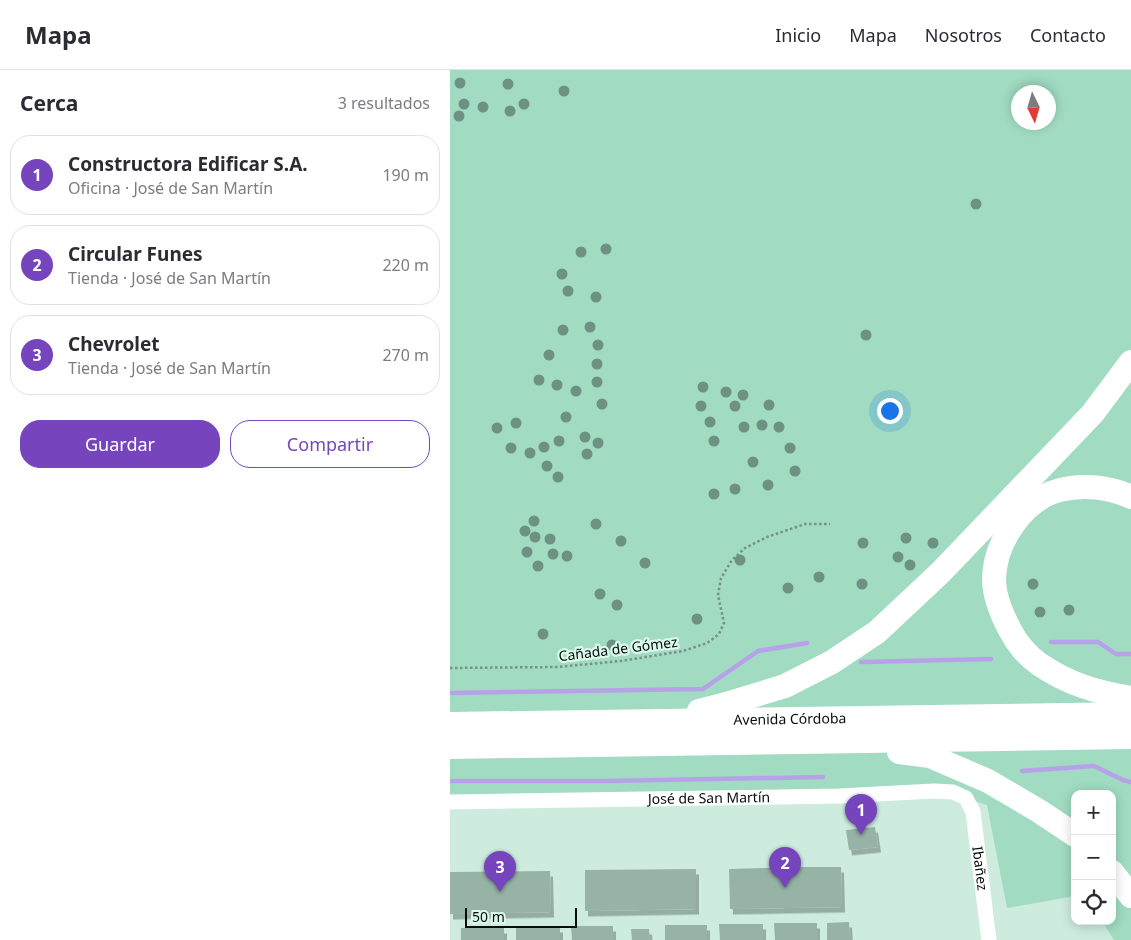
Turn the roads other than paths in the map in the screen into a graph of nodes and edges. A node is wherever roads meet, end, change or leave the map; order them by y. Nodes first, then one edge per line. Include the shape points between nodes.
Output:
1 (1131, 362) edge
2 (1131, 497) edge
3 (1131, 698) edge
4 (1131, 714) edge
5 (654, 721) junction
6 (450, 724) edge
7 (1131, 738) edge
8 (825, 742) junction
9 (450, 747) edge
10 (966, 798) joint
11 (450, 802) edge
12 (1071, 832) edge
13 (1116, 877) edge
14 (1131, 896) edge
15 (989, 940) edge

1 - 5 main road via 1093,413 941,572 877,632 832,662 785,686
2 - 3 main road via 1101,488 1080,487 1059,490 1042,498 1024,511 1003,541 994,580 1005,621 1016,642 1037,663 1075,685
4 - 5 main road, Avenida Córdoba
5 - 6 main road, Avenida Córdoba
7 - 8 main road, Avenida Córdoba
8 - 9 main road, Avenida Córdoba
8 - 12 main road via 930,756 988,780
10 - 11 street, José de San Martín via 953,792 934,791 839,796
10 - 15 street, Ibañez via 976,829
13 - 14 main road

